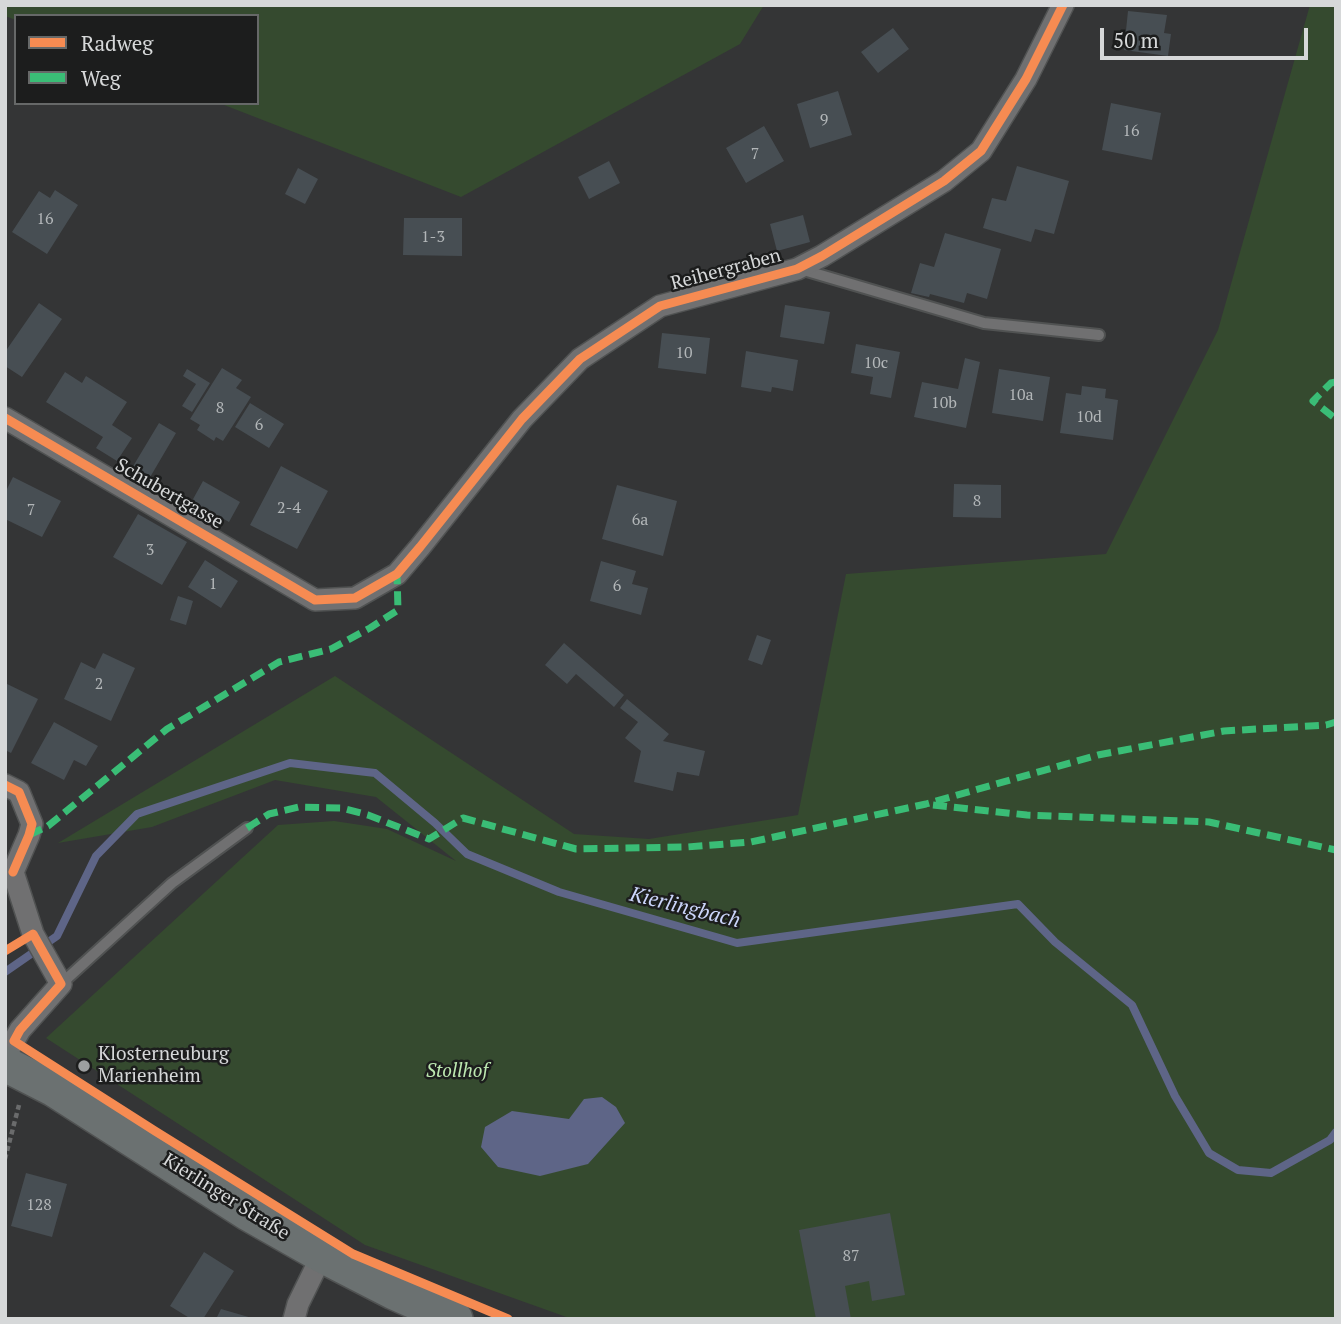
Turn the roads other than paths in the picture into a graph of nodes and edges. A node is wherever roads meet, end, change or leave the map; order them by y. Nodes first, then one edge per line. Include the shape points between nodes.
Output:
1 (1063, 5) edge
2 (797, 269) junction
3 (1100, 335) dead end
4 (5, 418) edge
5 (315, 600) joint
6 (5, 785) edge
7 (247, 828) dead end
8 (9, 872) edge
9 (61, 985) junction
10 (5, 1056) edge
11 (5, 1064) edge
12 (322, 1255) junction
13 (295, 1319) edge
14 (454, 1319) edge

1 - 2 street, Reihergraben via 1026,79 981,151 944,181
2 - 3 lane via 984,323
2 - 5 street, Reihergraben via 660,306 580,359 522,419 397,574 355,598
4 - 5 street, Schubertgasse
6 - 8 street via 19,792 32,824
7 - 9 lane via 173,883
8 - 9 street via 33,934
9 - 10 street via 20,1030
11 - 12 main road, Kierlinger Straße via 54,1089
12 - 13 street
12 - 14 main road, Kierlinger Straße

